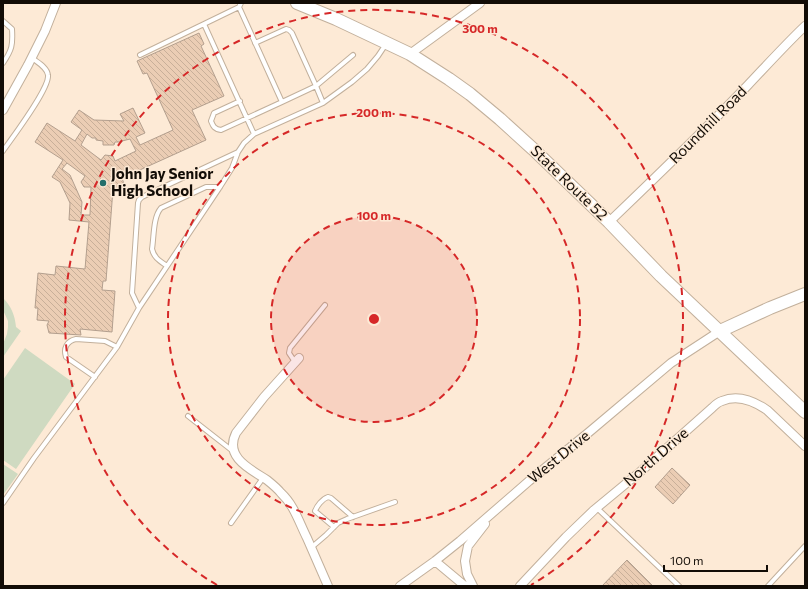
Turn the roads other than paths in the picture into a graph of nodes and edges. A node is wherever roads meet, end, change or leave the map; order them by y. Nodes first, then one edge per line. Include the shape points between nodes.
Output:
1 (56, 3) edge
2 (297, 3) edge
3 (480, 3) edge
4 (240, 5) edge
5 (314, 6) edge
6 (3, 21) edge
7 (204, 24) junction
8 (805, 26) edge
9 (255, 43) junction
10 (386, 43) junction
11 (410, 54) junction
12 (140, 55) dead end
13 (353, 55) dead end
14 (32, 58) junction
15 (3, 63) edge
16 (316, 86) junction
17 (240, 101) junction
18 (282, 102) junction
19 (322, 103) junction
20 (3, 110) edge
21 (247, 118) junction
22 (254, 134) junction
23 (3, 151) edge
24 (238, 152) junction
25 (220, 187) junction
26 (609, 222) junction
27 (167, 266) junction
28 (805, 294) edge
29 (324, 305) dead end
30 (139, 308) junction
31 (720, 331) junction
32 (117, 347) junction
33 (297, 360) joint
34 (95, 377) junction
35 (805, 412) edge
36 (188, 416) dead end
37 (805, 446) edge
38 (234, 452) junction
39 (264, 478) junction
40 (395, 502) dead end
41 (3, 503) edge
42 (497, 508) junction
43 (597, 508) junction
44 (353, 516) junction
45 (231, 524) dead end
46 (334, 527) junction
47 (805, 546) edge
48 (311, 548) junction
49 (435, 561) junction
50 (328, 586) edge
51 (400, 586) edge
52 (465, 586) edge
53 (473, 586) edge
54 (520, 586) edge
55 (679, 586) edge
56 (768, 586) edge

1 - 14 street
2 - 5 main road, State Route 52
3 - 11 street
4 - 7 lane
4 - 9 lane
5 - 10 main road, State Route 52
6 - 15 lane via 12,29 13,42
7 - 12 lane
7 - 17 lane
8 - 26 street, Roundhill Road via 661,173
9 - 16 lane via 286,29 289,30
9 - 18 lane
10 - 11 main road, State Route 52
10 - 19 lane via 367,69
11 - 26 main road, State Route 52 via 470,94 500,119
13 - 16 lane
14 - 20 street
14 - 23 lane via 45,68 48,83
16 - 18 lane
16 - 19 lane
17 - 21 lane
17 - 21 lane via 214,113 211,121 214,128 220,130
18 - 21 lane
19 - 22 lane
21 - 22 lane
22 - 24 lane
24 - 25 lane
24 - 30 lane via 139,200 132,293
25 - 27 lane
25 - 27 lane via 206,188 161,208 158,212 152,249 156,258
26 - 31 main road, State Route 52 via 661,276
27 - 30 lane
28 - 31 main road
29 - 33 lane via 290,348 289,353
30 - 32 lane
31 - 35 main road, State Route 52
31 - 42 street, West Drive via 671,363
32 - 34 lane
32 - 34 lane via 106,342 76,339 68,342 64,350 66,357
33 - 38 street via 236,433 233,439
34 - 41 lane
36 - 38 lane
37 - 43 street, North Drive via 760,405 739,398 723,400
38 - 39 street via 239,460
39 - 45 lane
39 - 48 street via 289,502
40 - 44 lane
42 - 49 street, West Drive
42 - 53 street via 468,546 465,561 467,574
43 - 54 street, North Drive
43 - 55 lane
44 - 46 lane
44 - 46 lane via 328,496 315,511
46 - 48 lane
47 - 56 lane
48 - 50 street
49 - 51 street, West Drive
49 - 52 street

